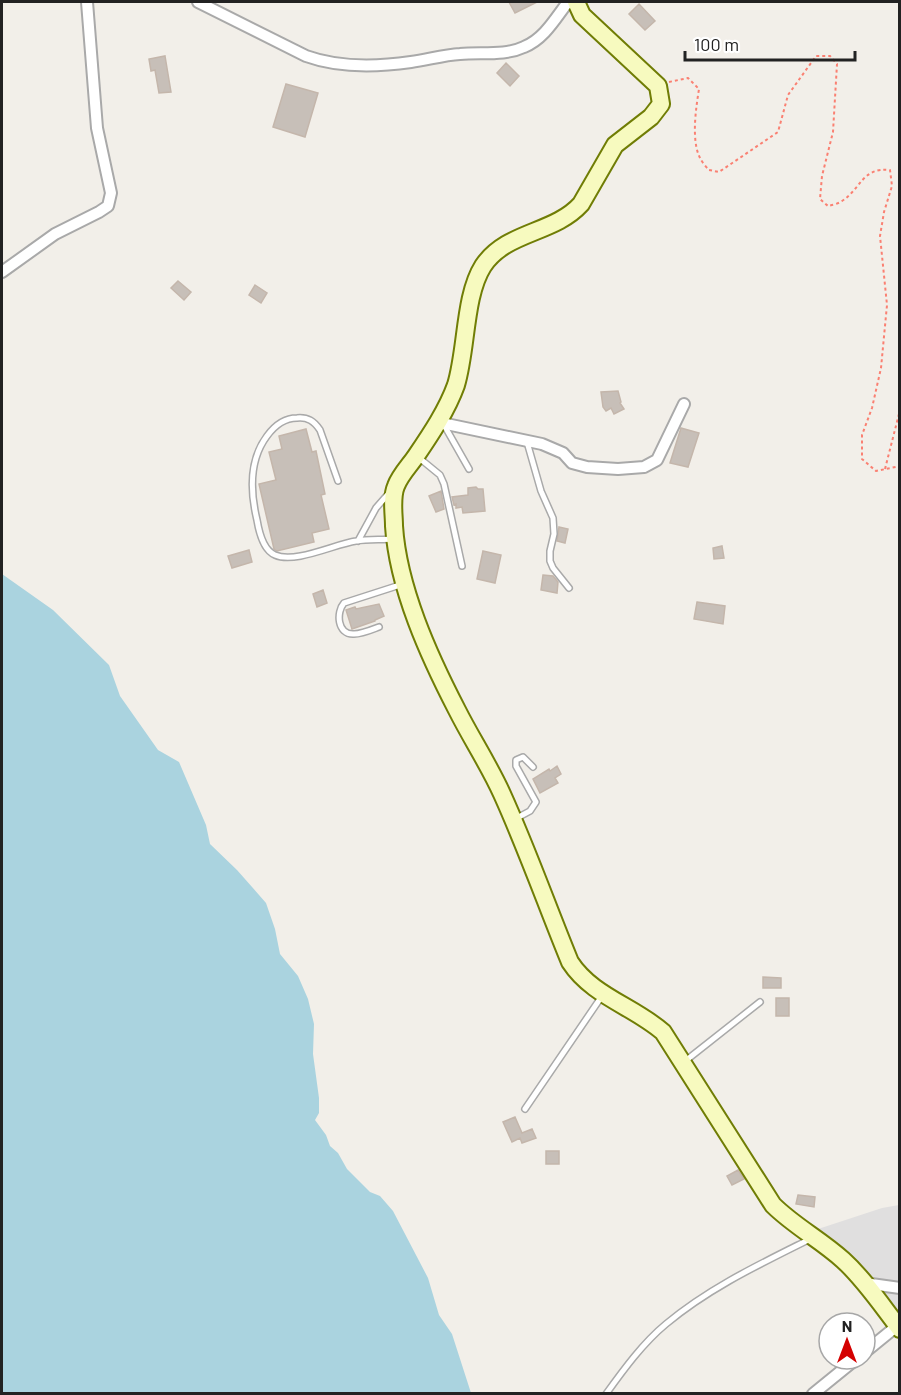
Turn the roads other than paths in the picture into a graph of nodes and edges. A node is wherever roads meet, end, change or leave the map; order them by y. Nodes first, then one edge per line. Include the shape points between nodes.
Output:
1 (87, 2) edge
2 (198, 2) edge
3 (567, 2) edge
4 (576, 2) edge
5 (2, 272) edge
6 (684, 404) dead end
7 (441, 423) junction
8 (527, 441) junction
9 (416, 456) junction
10 (469, 470) dead end
11 (338, 481) dead end
12 (396, 485) junction
13 (395, 539) junction
14 (358, 541) junction
15 (462, 566) dead end
16 (405, 584) junction
17 (569, 588) dead end
18 (379, 627) dead end
19 (533, 766) dead end
20 (513, 820) junction
21 (603, 994) junction
22 (760, 1002) dead end
23 (682, 1063) junction
24 (525, 1109) dead end
25 (814, 1237) junction
26 (864, 1283) junction
27 (900, 1288) edge
28 (898, 1328) edge
29 (877, 1343) edge
30 (841, 1371) edge
31 (606, 1394) edge
32 (813, 1394) edge

1 - 5 street via 97,128 110,200 99,213 55,234
2 - 3 street via 306,56 324,62 364,65 524,48 543,35
4 - 7 street via 582,15 658,86 658,110 615,145 573,213 509,243 483,266 471,300 455,387
6 - 8 street via 657,460 644,467 587,467 573,463 563,453
7 - 8 street
7 - 9 street
7 - 10 lane
8 - 17 lane via 553,518 550,561
9 - 12 street
9 - 15 lane via 440,475 444,484
11 - 14 lane via 315,423 308,418 281,421 262,443 254,462 252,500 262,540 274,555 283,557
12 - 13 street
12 - 14 lane via 376,508
13 - 14 lane
13 - 16 street
16 - 18 lane via 344,603 340,609 340,624 349,634
16 - 20 street via 443,682
19 - 20 lane via 523,757 516,760 536,802 530,811
20 - 21 street via 570,962 583,979
21 - 23 street via 663,1032
21 - 24 lane
22 - 23 lane
23 - 25 street via 773,1205
25 - 26 street via 842,1258
25 - 31 lane via 696,1301 664,1325
26 - 27 street
26 - 28 street
28 - 29 street
30 - 32 street

